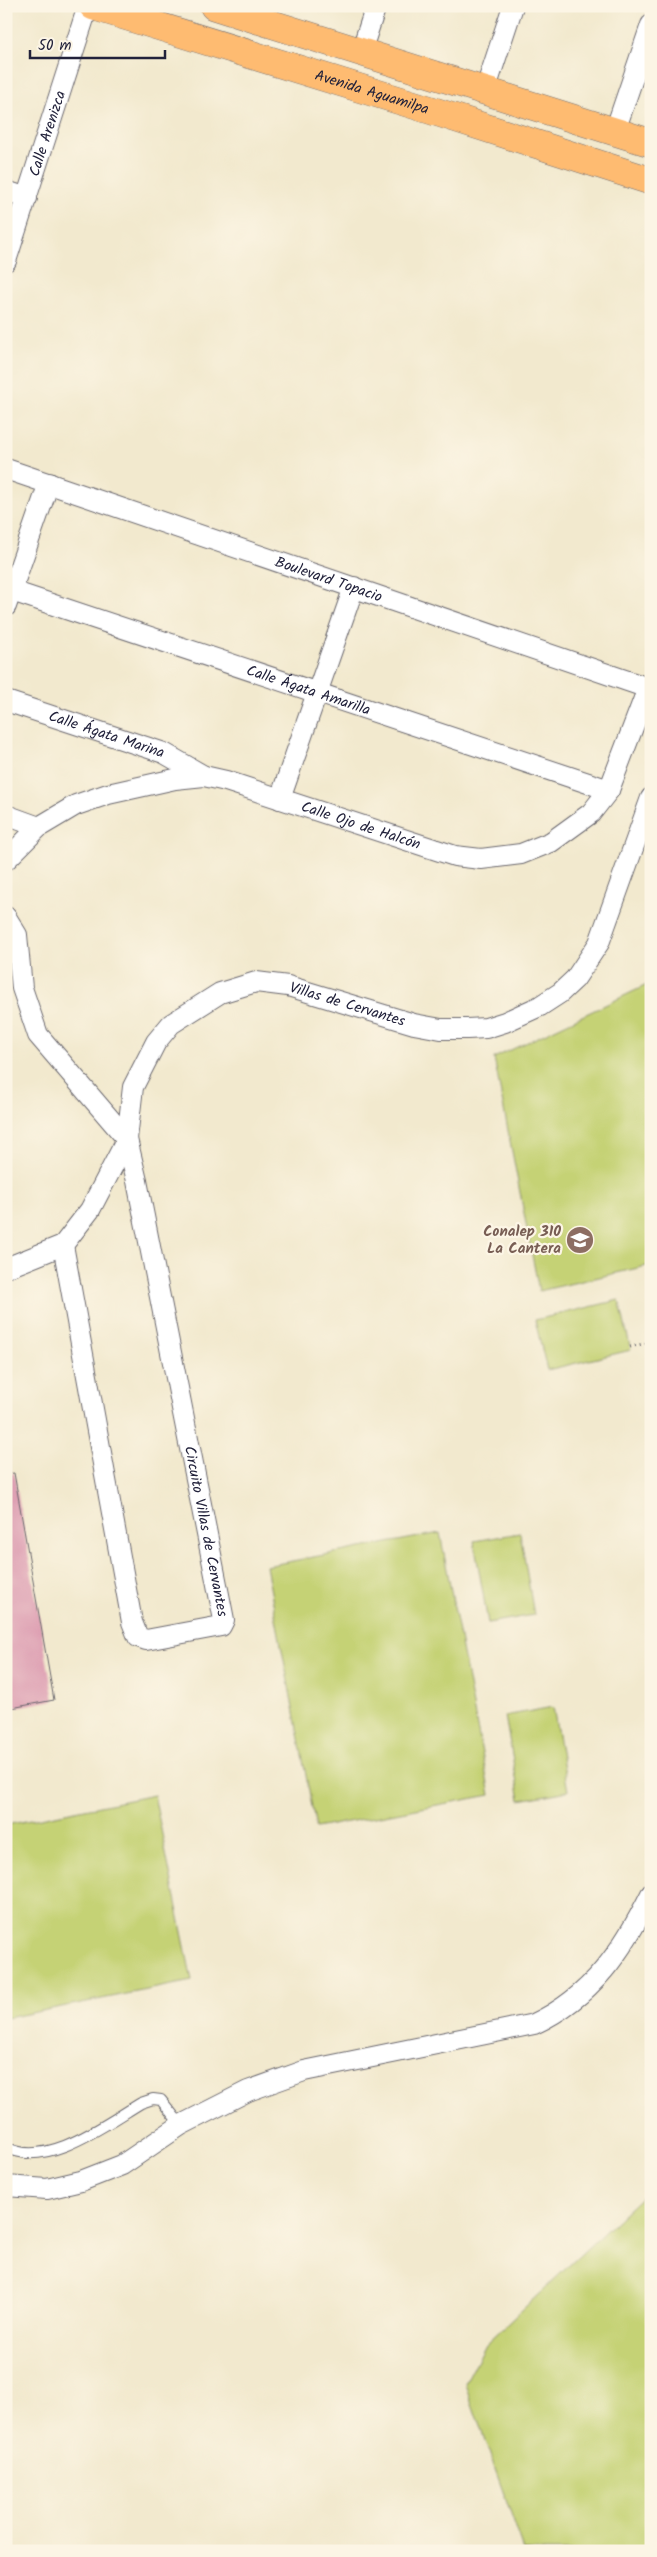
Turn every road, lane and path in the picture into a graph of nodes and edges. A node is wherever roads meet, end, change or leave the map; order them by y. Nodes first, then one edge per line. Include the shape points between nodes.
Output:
1 (88, 6) edge
2 (93, 6) edge
3 (214, 6) edge
4 (376, 6) edge
5 (513, 6) edge
6 (651, 24) edge
7 (361, 52) junction
8 (485, 91) junction
9 (421, 107) junction
10 (615, 131) junction
11 (527, 143) junction
12 (651, 143) edge
13 (651, 181) edge
14 (6, 191) edge
15 (27, 198) junction
16 (6, 261) edge
17 (6, 469) edge
18 (49, 483) junction
19 (354, 587) junction
20 (8, 595) edge
21 (649, 688) edge
22 (317, 693) junction
23 (6, 701) edge
24 (204, 776) junction
25 (610, 790) junction
26 (651, 798) edge
27 (280, 799) junction
28 (6, 815) edge
29 (39, 827) junction
30 (6, 860) edge
31 (6, 917) edge
32 (127, 1139) junction
33 (62, 1245) junction
34 (6, 1268) edge
35 (651, 1342) edge
36 (630, 1347) dead end
37 (651, 1894) edge
38 (645, 1919) edge
39 (181, 2125) junction
40 (6, 2147) edge
41 (6, 2186) edge

1 - 15 street, Calle Arenizca
2 - 9 main road, Avenida Aguamilpa
3 - 7 main road
4 - 7 street
5 - 8 street
6 - 10 street
7 - 8 main road
8 - 9 main road
8 - 10 main road
8 - 11 main road via 503,121
9 - 11 main road, Avenida Aguamilpa
10 - 12 main road
11 - 13 main road, Avenida Aguamilpa
14 - 15 street
15 - 16 street, Calle Arenizca
17 - 18 street, Boulevard Topacio
18 - 19 street, Boulevard Topacio
18 - 20 street
19 - 21 street, Boulevard Topacio
19 - 22 street
20 - 22 street, Calle Ágata Amarilla
21 - 25 street, Calle Ojo de Halcón
22 - 25 street, Calle Ágata Amarilla
22 - 27 street
23 - 24 street, Calle Ágata Marina via 164,753
24 - 27 street, Calle Ojo de Halcón
24 - 29 street, Calle Ojo de Halcón via 108,794 76,805
25 - 27 street, Calle Ojo de Halcón via 591,813 551,842 521,854 481,858 455,856
26 - 32 street, Villas de Cervantes via 599,943 575,979 540,1006 486,1028 441,1029 288,986 256,982 220,993 171,1024 156,1042 133,1087
28 - 29 street
29 - 30 street, Calle Ojo de Halcón
31 - 32 street via 18,935 22,988 38,1035
32 - 33 street, Villas de Cervantes via 90,1210
32 - 33 street, Circuito Villas de Cervantes via 224,1620 221,1626 146,1640 138,1636 132,1622
33 - 34 street
35 - 36 path
37 - 38 street
38 - 39 street via 609,1966 560,2012 534,2024 304,2071 248,2091
39 - 40 lane via 161,2100 153,2099 68,2146 37,2153
39 - 41 street via 122,2165 81,2181 47,2188

